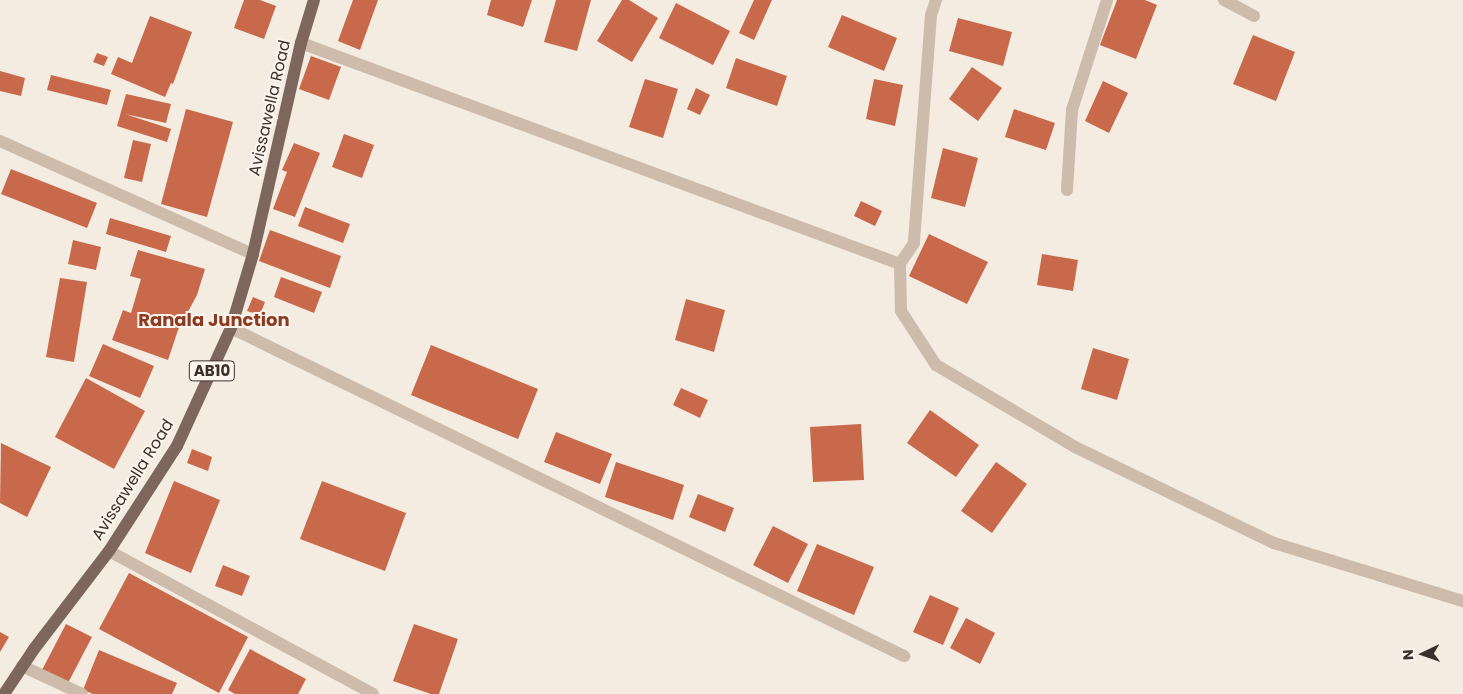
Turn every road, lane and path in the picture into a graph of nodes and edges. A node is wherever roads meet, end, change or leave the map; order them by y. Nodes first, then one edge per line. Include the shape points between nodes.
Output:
1 (314, 0) edge
2 (936, 0) edge
3 (1107, 0) edge
4 (1224, 0) edge
5 (1254, 16) dead end
6 (301, 43) junction
7 (0, 141) edge
8 (1067, 190) dead end
9 (253, 254) junction
10 (900, 264) junction
11 (231, 328) junction
12 (109, 551) junction
13 (1463, 601) edge
14 (904, 656) dead end
15 (22, 666) junction
16 (4, 694) edge
17 (82, 694) edge
18 (373, 694) edge

1 - 6 main road, Avissawella Road / AB10
2 - 10 street via 932,15 914,243
3 - 8 street via 1072,110
4 - 5 street
6 - 9 main road, Avissawella Road / AB10
6 - 10 street
7 - 9 street
9 - 11 main road, Avissawella Road / AB10
10 - 13 street via 901,311 936,364 944,369 1075,447 1274,543
11 - 12 main road, Avissawella Road / AB10 via 177,446
11 - 14 street
12 - 15 main road, Avissawella Road / AB10
12 - 18 street
15 - 16 main road, Avissawella Road / AB10
15 - 17 street

